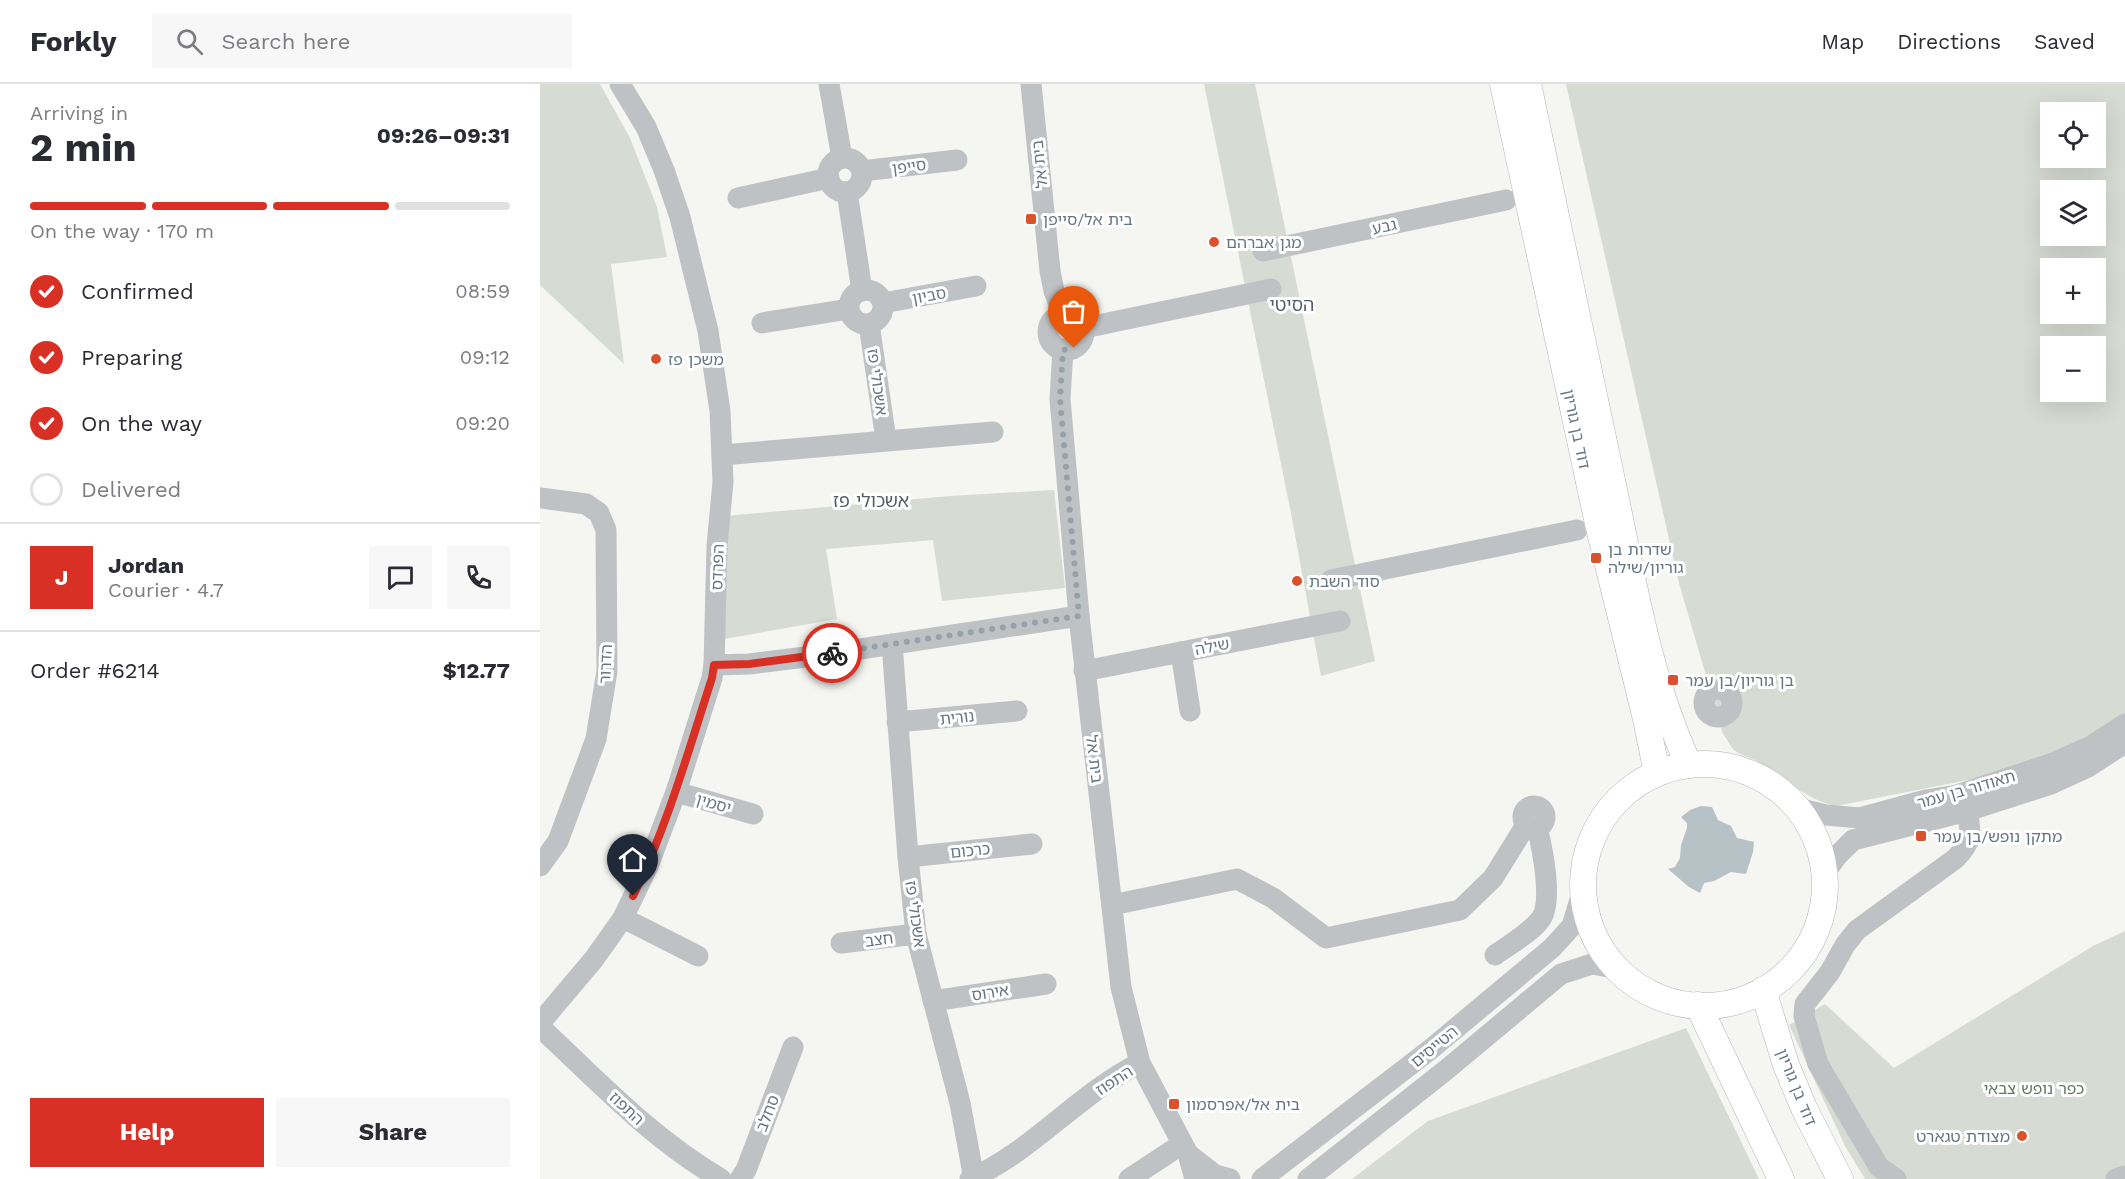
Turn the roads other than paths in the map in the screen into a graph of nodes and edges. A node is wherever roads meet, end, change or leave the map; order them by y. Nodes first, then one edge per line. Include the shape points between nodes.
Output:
1 (620, 84) edge
2 (829, 84) edge
3 (1031, 84) edge
4 (1503, 84) edge
5 (1528, 84) edge
6 (842, 158) junction
7 (957, 160) dead end
8 (862, 171) junction
9 (828, 178) junction
10 (848, 192) junction
11 (738, 198) dead end
12 (1506, 200) dead end
13 (1263, 251) dead end
14 (976, 286) dead end
15 (1271, 289) dead end
16 (862, 291) junction
17 (883, 303) junction
18 (849, 309) junction
19 (1063, 314) junction
20 (762, 323) dead end
21 (869, 324) junction
22 (1084, 328) junction
23 (1063, 350) junction
24 (993, 432) dead end
25 (886, 440) junction
26 (722, 455) junction
27 (540, 498) edge
28 (1577, 530) dead end
29 (1331, 580) dead end
30 (1079, 616) junction
31 (1340, 621) dead end
32 (892, 644) junction
33 (1181, 652) junction
34 (714, 665) junction
35 (1084, 671) junction
36 (1017, 711) dead end
37 (1190, 711) dead end
38 (897, 722) junction
39 (2125, 724) edge
40 (2125, 743) edge
41 (1689, 765) junction
42 (1657, 773) junction
43 (676, 792) junction
44 (1797, 808) junction
45 (1967, 811) junction
46 (753, 814) dead end
47 (1032, 844) dead end
48 (908, 857) junction
49 (540, 866) edge
50 (1825, 873) junction
51 (1582, 893) junction
52 (1112, 904) junction
53 (623, 918) junction
54 (916, 934) junction
55 (1514, 942) junction
56 (841, 943) dead end
57 (1495, 955) dead end
58 (698, 956) dead end
59 (1531, 966) junction
60 (1620, 969) junction
61 (1046, 984) dead end
62 (1763, 990) junction
63 (933, 1001) junction
64 (1698, 1005) junction
65 (540, 1025) edge
66 (793, 1047) dead end
67 (1140, 1063) junction
68 (1185, 1149) junction
69 (2125, 1176) edge
70 (972, 1178) edge
71 (1259, 1178) edge
72 (721, 1179) edge
73 (740, 1179) edge
74 (1129, 1179) edge
75 (1195, 1179) edge
76 (1230, 1179) edge
77 (1308, 1179) edge
78 (1781, 1179) edge
79 (1840, 1179) edge
80 (1896, 1179) edge
81 (2116, 1179) edge

1 - 26 street, הפרדס via 650,138 680,217 708,331
2 - 6 street
3 - 19 street, בית אל via 1050,271
4 - 42 main road, דוד בן גוריון via 1599,528
5 - 41 main road, דוד בן גוריון via 1637,607 1674,733
6 - 8 street via 857,162
6 - 9 street via 833,163
7 - 8 street, סייפן
8 - 10 street via 858,187
9 - 10 street via 833,187
9 - 11 street
10 - 16 street
12 - 13 street, גבע
14 - 17 street, סביון
15 - 22 street
16 - 17 street via 877,294
16 - 18 street via 851,300
17 - 21 street via 879,319
18 - 20 street
18 - 21 street via 854,319
19 - 22 street via 1078,318
19 - 23 street via 1052,320 1048,332 1052,343
21 - 25 street, אשכולי פז
22 - 23 street via 1079,344
23 - 30 street, בית אל via 1060,399
24 - 25 street
25 - 26 street
26 - 34 street, הפרדס
27 - 49 street, הדרור via 586,504 598,513 606,530 607,670 596,739 558,841
28 - 29 street
30 - 32 street
30 - 35 street, בית אל
31 - 33 street, שילה
32 - 34 street via 749,664
32 - 38 street, אשכולי פז
33 - 35 street, שילה
33 - 37 street
34 - 43 street, הפרדס
35 - 52 street, בית אל
36 - 38 street, נורית
38 - 48 street, אשכולי פז
39 - 44 street, תאודור בן עמר via 2091,746 2053,763 1956,795 1860,818
40 - 45 street, תאודור בן עמר via 2088,767 2051,784
41 - 42 main road
41 - 44 main road via 1713,764 1760,777
42 - 51 main road via 1626,792 1597,828 1588,849
43 - 46 street, יסמין
43 - 53 street, הפרדס
44 - 50 main road via 1820,851
45 - 50 street, תאודור בן עמר via 1853,840
45 - 80 street via 1971,829 1968,846 1857,930 1805,1004 1804,1016 1818,1064 1879,1167
47 - 48 street, כרכום
48 - 54 street, אשכולי פז
50 - 62 main road via 1825,897 1811,940 1782,977
51 - 59 street, הטייסים via 1572,926
51 - 60 main road via 1587,921
52 - 55 street via 1237,879 1273,898 1326,938 1461,910 1492,878 1532,826 1545,860 1546,909 1541,920
52 - 67 street, בית אל via 1120,987
53 - 58 street
53 - 65 street, הפרדס
54 - 56 street, חצב
54 - 63 street, אשכולי פז
55 - 57 street
55 - 59 street
59 - 71 street, הטייסים via 1431,1049
60 - 64 main road via 1646,990 1669,1000
60 - 77 street, הטייסים via 1592,964 1561,974
61 - 63 street, אירוס
62 - 64 main road via 1740,1000
62 - 79 main road, דוד בן גוריון via 1786,1065
63 - 70 street, אשכולי פז via 960,1103
64 - 78 main road
65 - 72 street, התפוז via 654,1134
66 - 73 street, סחלב
67 - 68 street, בית אל
67 - 70 street, התפוז via 1118,1074 1021,1149
68 - 74 street
68 - 75 street, בית אל
68 - 76 street, בית אל via 1215,1175
69 - 81 street

